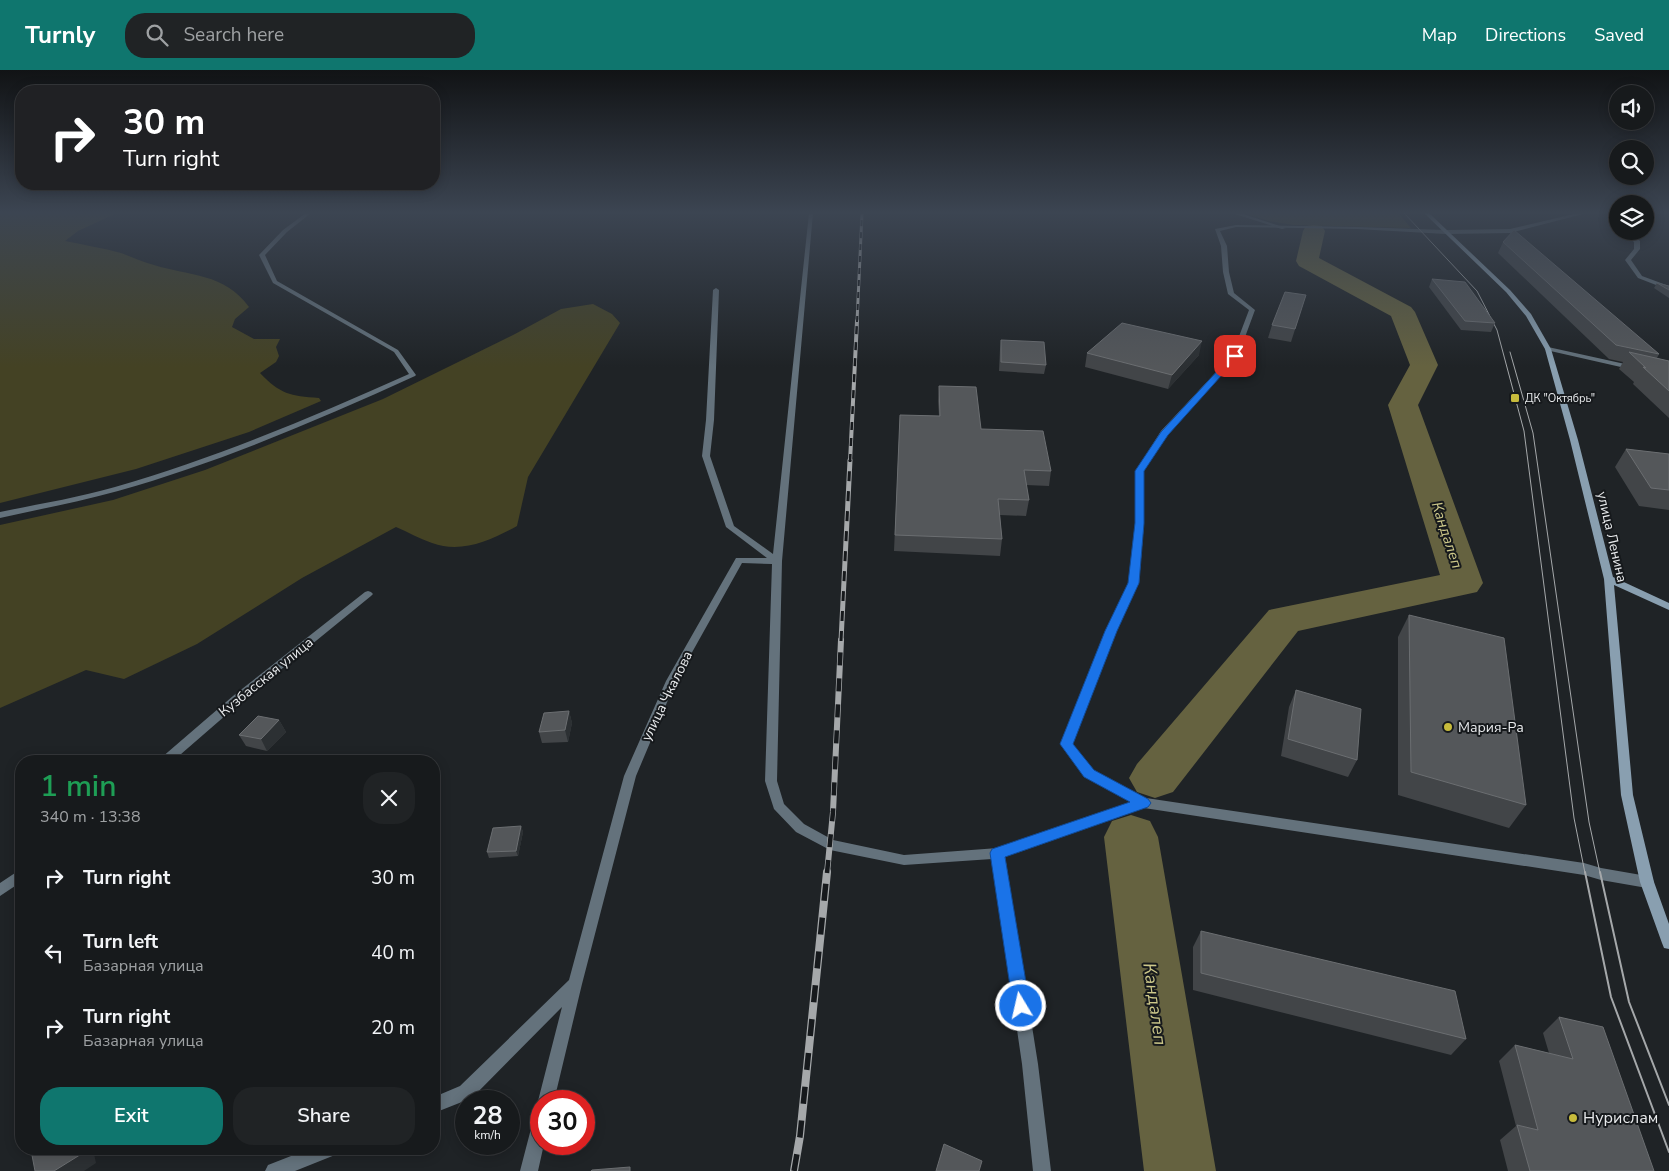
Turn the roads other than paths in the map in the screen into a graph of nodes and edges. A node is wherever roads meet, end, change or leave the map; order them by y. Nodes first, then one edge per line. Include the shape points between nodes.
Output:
1 (267, 264) edge
2 (806, 264) edge
3 (1225, 264) edge
4 (1480, 264) edge
5 (1631, 264) edge
6 (1669, 288) edge
7 (716, 290) dead end
8 (1548, 349) junction
9 (1641, 369) edge
10 (0, 515) edge
11 (777, 561) junction
12 (1609, 579) junction
13 (368, 594) dead end
14 (1669, 607) edge
15 (172, 755) edge
16 (1144, 803) junction
17 (998, 853) junction
18 (15, 879) edge
19 (1647, 882) junction
20 (0, 890) edge
21 (1669, 943) edge
22 (575, 984) junction
23 (549, 1090) edge
24 (440, 1103) edge
25 (314, 1155) edge
26 (533, 1155) edge
27 (274, 1171) edge
28 (529, 1171) edge
29 (1042, 1171) edge

1 - 10 street via 275,282 396,351 412,375 270,436 131,485
2 - 11 street
3 - 16 street via 1231,294 1252,310 1235,356 1164,434 1140,471 1140,523 1134,583 1111,631 1066,744 1089,774
4 - 8 main road, улица Ленина via 1529,315
5 - 6 street via 1640,277
7 - 11 street via 706,456 730,527
8 - 9 street
8 - 12 main road, улица Ленина
11 - 17 street via 771,781 778,806 800,828 830,845 904,860
11 - 22 street, улица Чкалова via 739,560 672,681 630,776
12 - 14 main road
12 - 19 main road, улица Ленина via 1627,795
13 - 15 street, Кузбасская улица
16 - 17 street
16 - 19 street via 1584,869
17 - 29 street via 1030,1064
18 - 20 street
19 - 21 main road, улица Ленина
22 - 23 street
22 - 24 street via 466,1092
25 - 27 street
26 - 28 street

